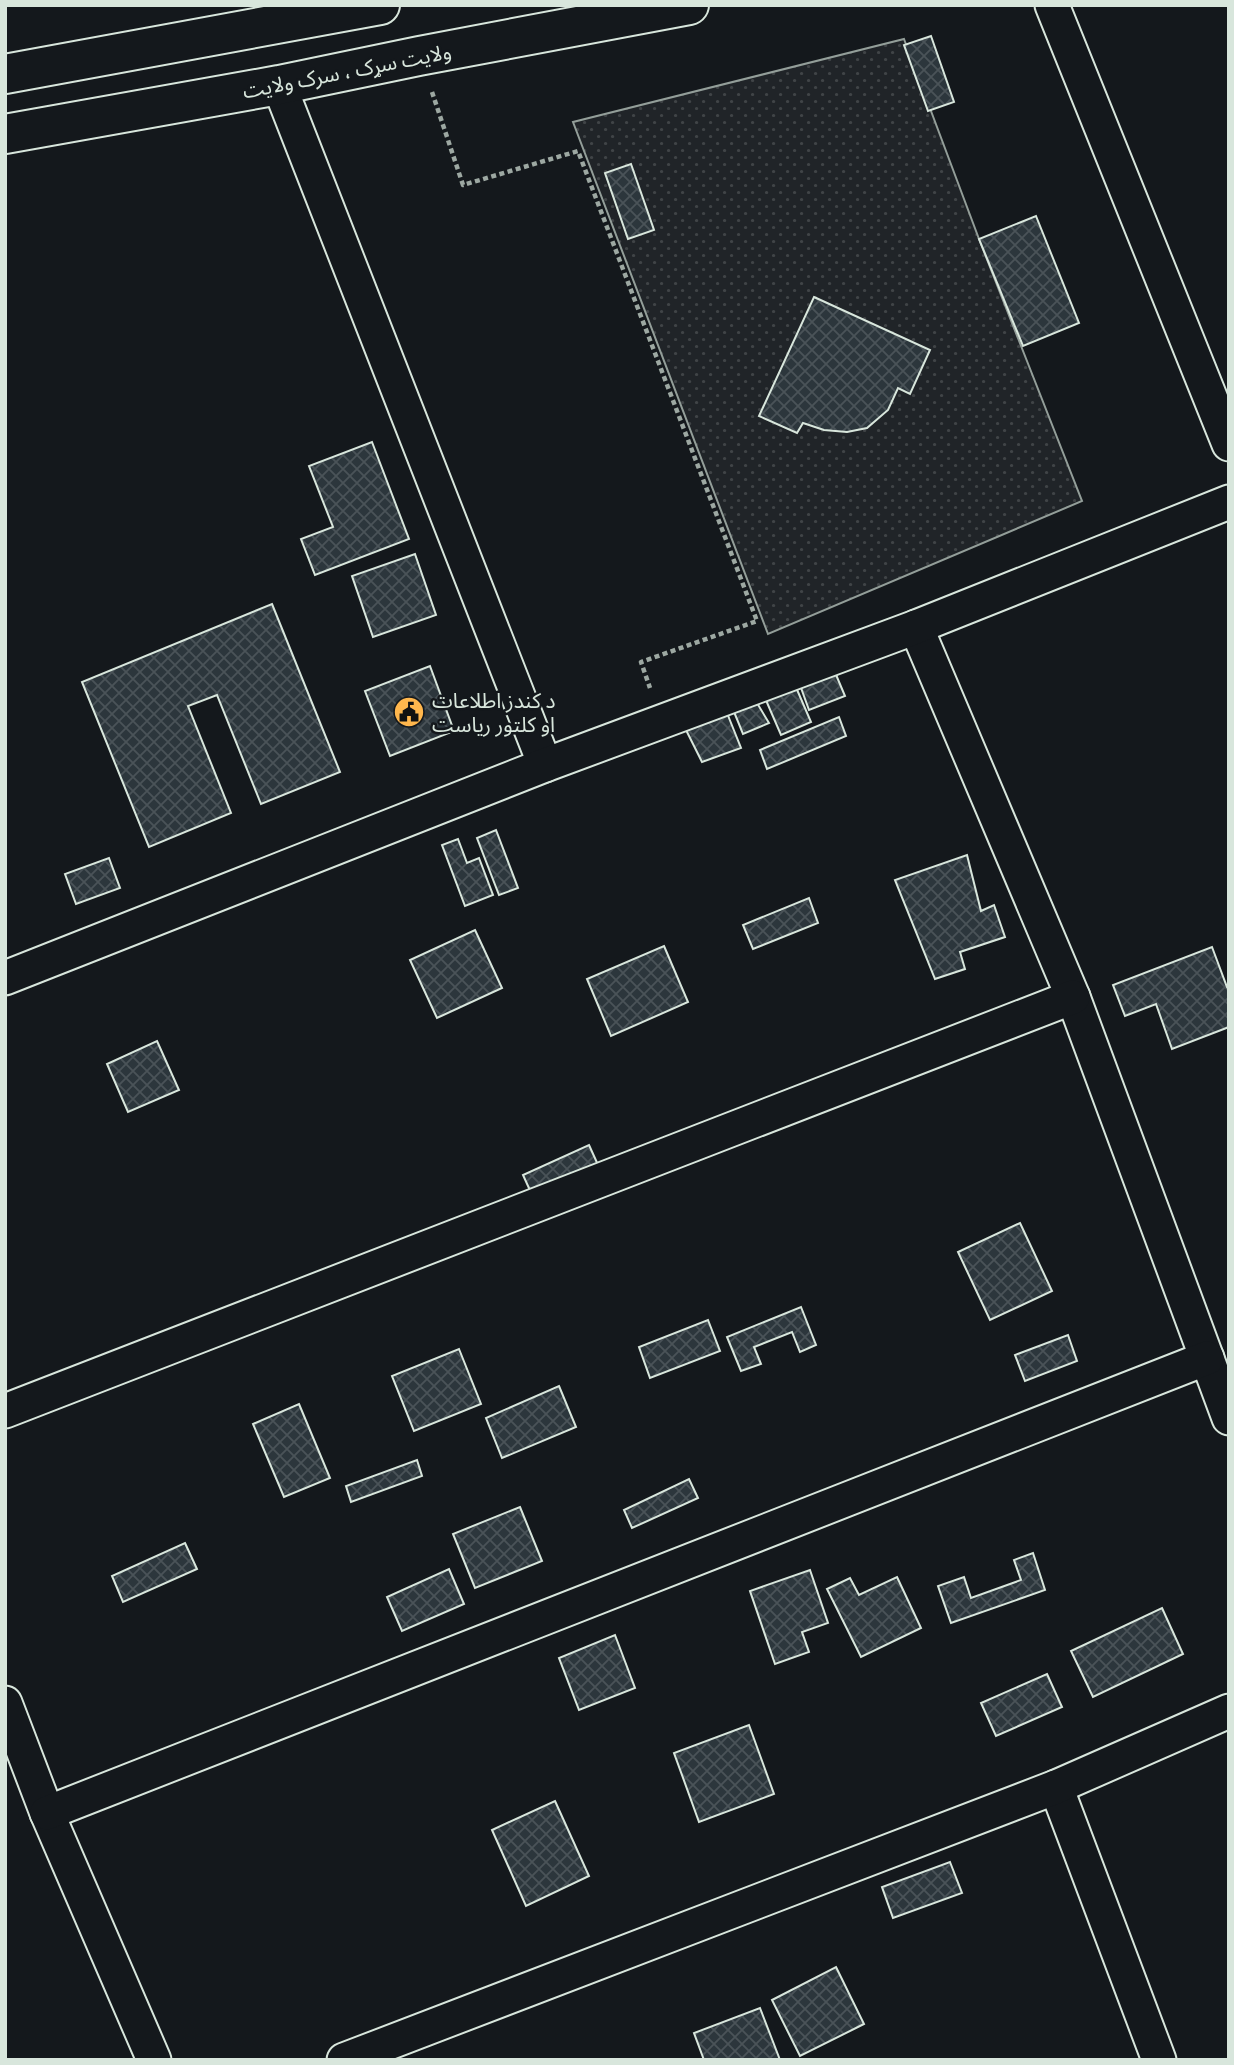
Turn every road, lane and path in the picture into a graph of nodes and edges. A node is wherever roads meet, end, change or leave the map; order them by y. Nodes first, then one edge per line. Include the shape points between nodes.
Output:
1 (380, 5) edge
2 (689, 5) edge
3 (1052, 5) edge
4 (419, 56) junction
5 (5, 74) edge
6 (279, 85) junction
7 (5, 134) edge
8 (1229, 444) edge
9 (1229, 502) edge
10 (916, 627) junction
11 (660, 723) junction
12 (545, 765) junction
13 (5, 978) edge
14 (1073, 997) junction
15 (1207, 1358) junction
16 (5, 1411) edge
17 (1229, 1418) edge
18 (5, 1703) edge
19 (1229, 1710) edge
20 (1056, 1787) junction
21 (47, 1813) junction
22 (154, 2060) edge
23 (344, 2060) edge
24 (1159, 2060) edge

1 - 5 main road
2 - 4 main road, ولایت سړک ، سرک ولایت
3 - 8 street
4 - 6 main road, ولایت سړک ، سرک ولایت
4 - 11 path via 463,185 578,151 757,621 641,662
6 - 7 main road, ولایت سړک ، سرک ولایت
6 - 12 street
9 - 10 street
10 - 11 street
10 - 14 street
11 - 12 street
12 - 13 street
14 - 15 street
14 - 16 street
15 - 17 street
15 - 21 street
18 - 21 street
19 - 20 street
20 - 23 street
20 - 24 street
21 - 22 street

